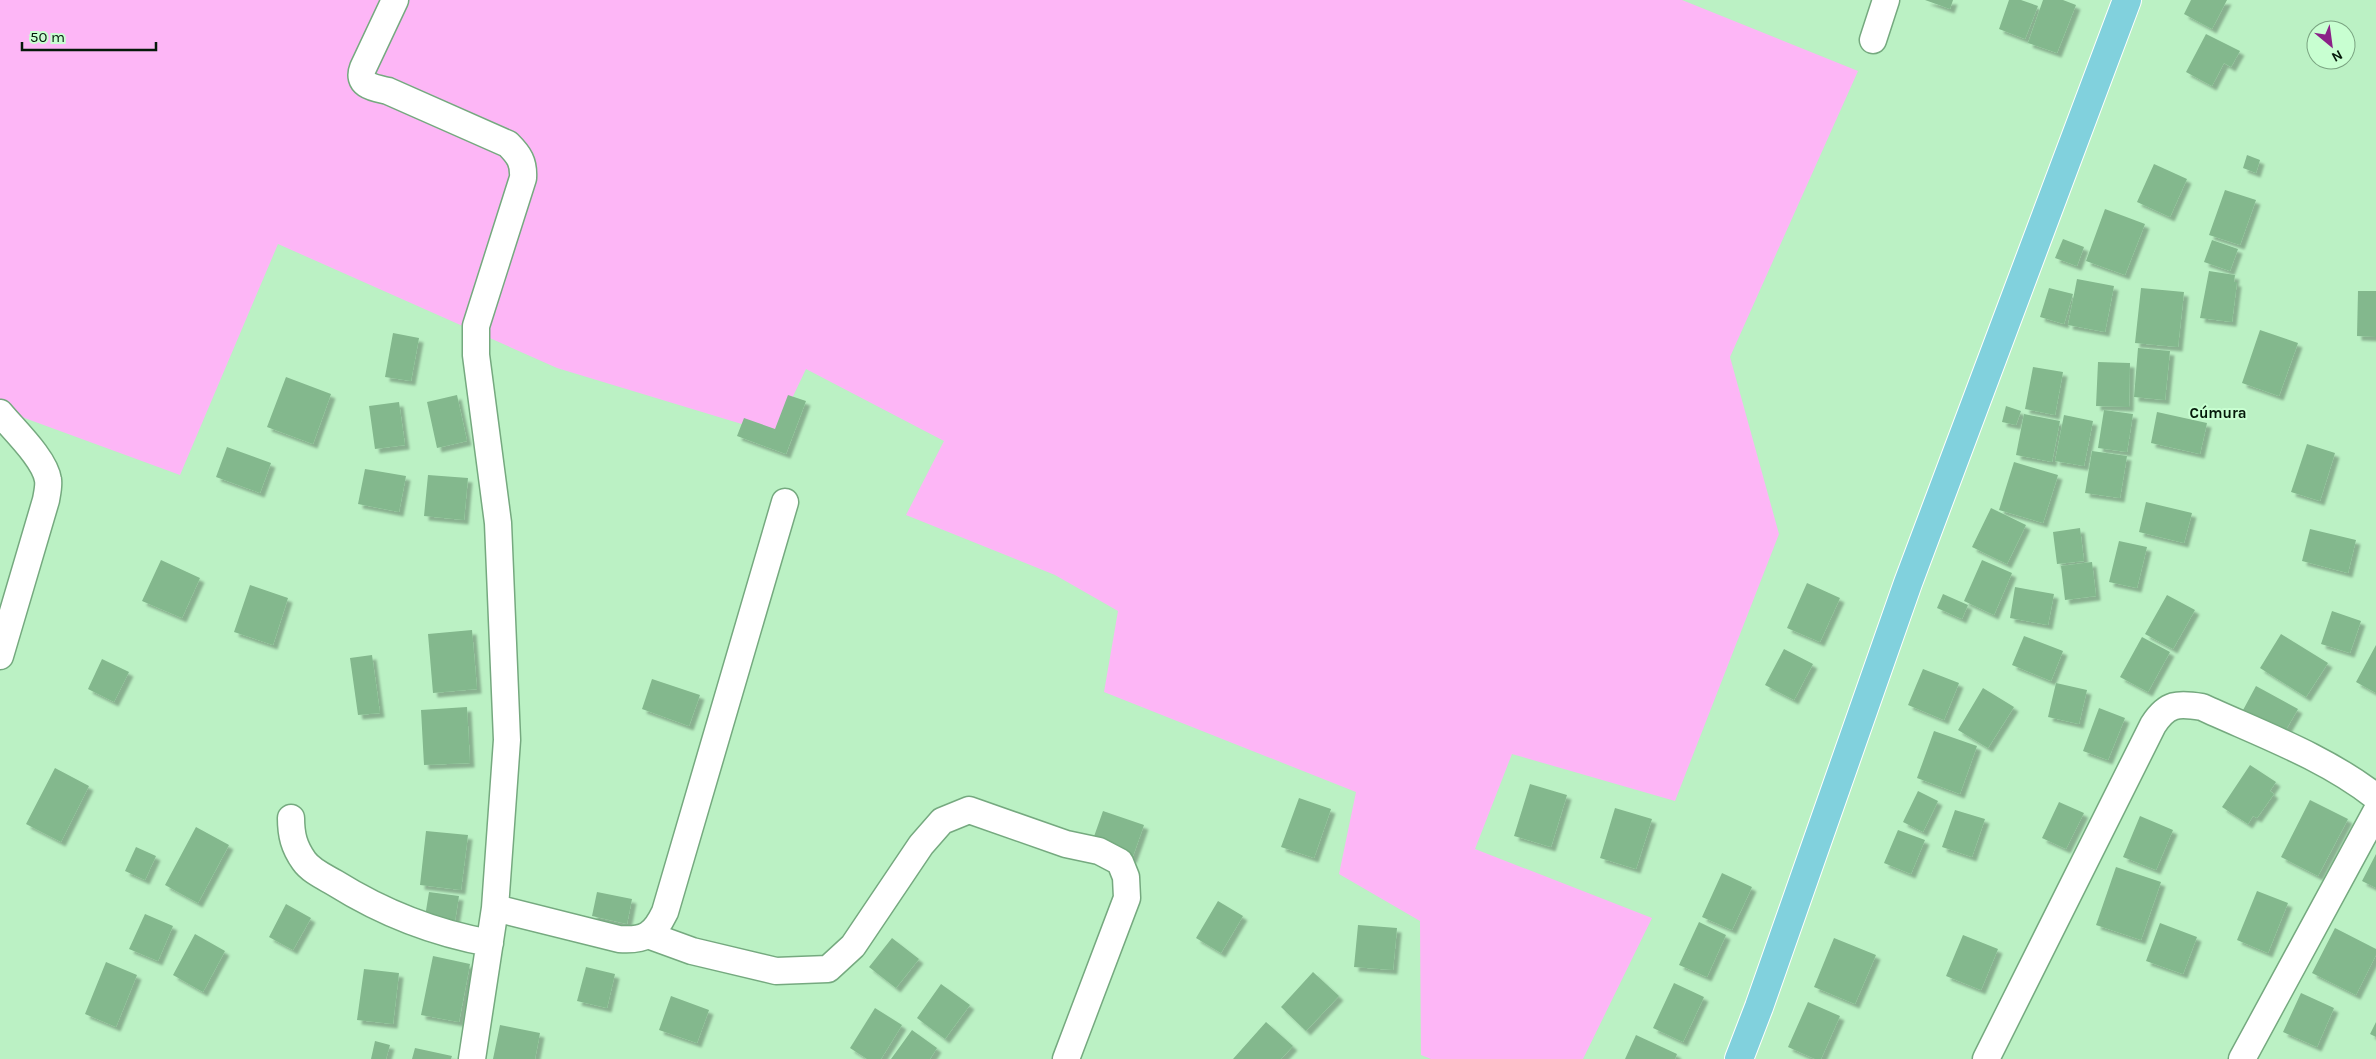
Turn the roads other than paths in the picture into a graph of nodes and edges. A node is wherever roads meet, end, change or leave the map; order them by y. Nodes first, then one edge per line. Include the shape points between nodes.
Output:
1 (395, 0) edge
2 (1886, 0) edge
3 (2127, 0) edge
4 (1873, 40) dead end
5 (0, 413) edge
6 (785, 502) dead end
7 (0, 656) edge
8 (2376, 797) edge
9 (2376, 812) edge
10 (291, 818) dead end
11 (495, 908) junction
12 (648, 935) junction
13 (490, 943) junction
14 (472, 1059) edge
15 (1066, 1059) edge
16 (1739, 1059) edge
17 (1986, 1059) edge
18 (2242, 1059) edge

1 - 11 street via 360,74 362,80 369,87 388,92 508,144 520,156 524,168 476,326 477,364 498,523 508,740
2 - 4 street
3 - 16 main road via 1912,573
5 - 7 street via 44,468 48,480 46,500
6 - 12 street via 665,912 658,927
8 - 17 street via 2330,766 2202,707 2185,704 2170,707 2153,725
9 - 18 street
10 - 13 street via 291,836 296,849 315,871 354,895 421,926
11 - 12 street via 619,939 634,940
11 - 13 street
12 - 15 street via 692,951 776,972 828,969 853,946 921,845 942,821 969,810 1066,844 1099,851 1120,862 1126,877 1126,898
13 - 14 street

